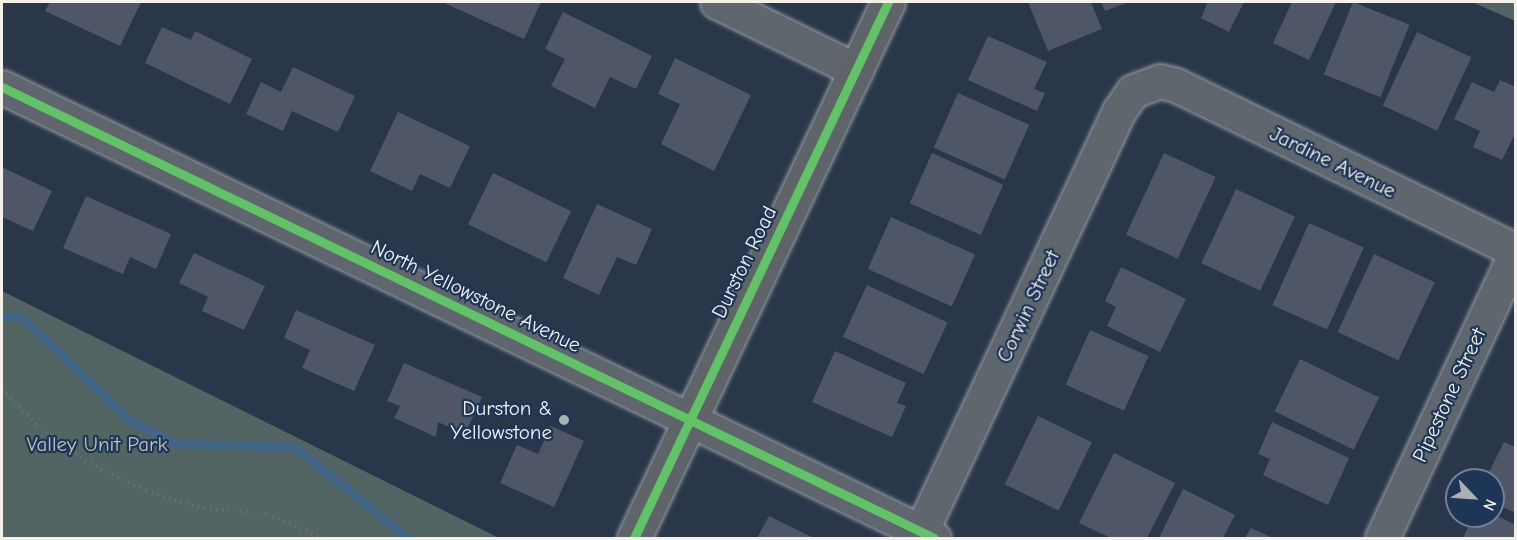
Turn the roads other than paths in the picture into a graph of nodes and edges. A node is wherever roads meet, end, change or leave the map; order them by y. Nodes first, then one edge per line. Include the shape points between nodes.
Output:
1 (717, 2) edge
2 (888, 2) edge
3 (856, 70) junction
4 (1149, 84) joint
5 (2, 87) edge
6 (1515, 252) edge
7 (689, 419) junction
8 (924, 536) edge
9 (634, 538) edge
10 (1382, 538) edge

1 - 3 street
2 - 3 main road, Durston Road
3 - 7 main road, Durston Road
4 - 6 street, Jardine Avenue via 1160,81 1176,85
4 - 8 street, Corwin Street via 1133,91 1119,111
5 - 7 street, North Yellowstone Avenue
6 - 10 street, Pipestone Street
7 - 8 street, North Yellowstone Avenue
7 - 9 main road, Durston Road

